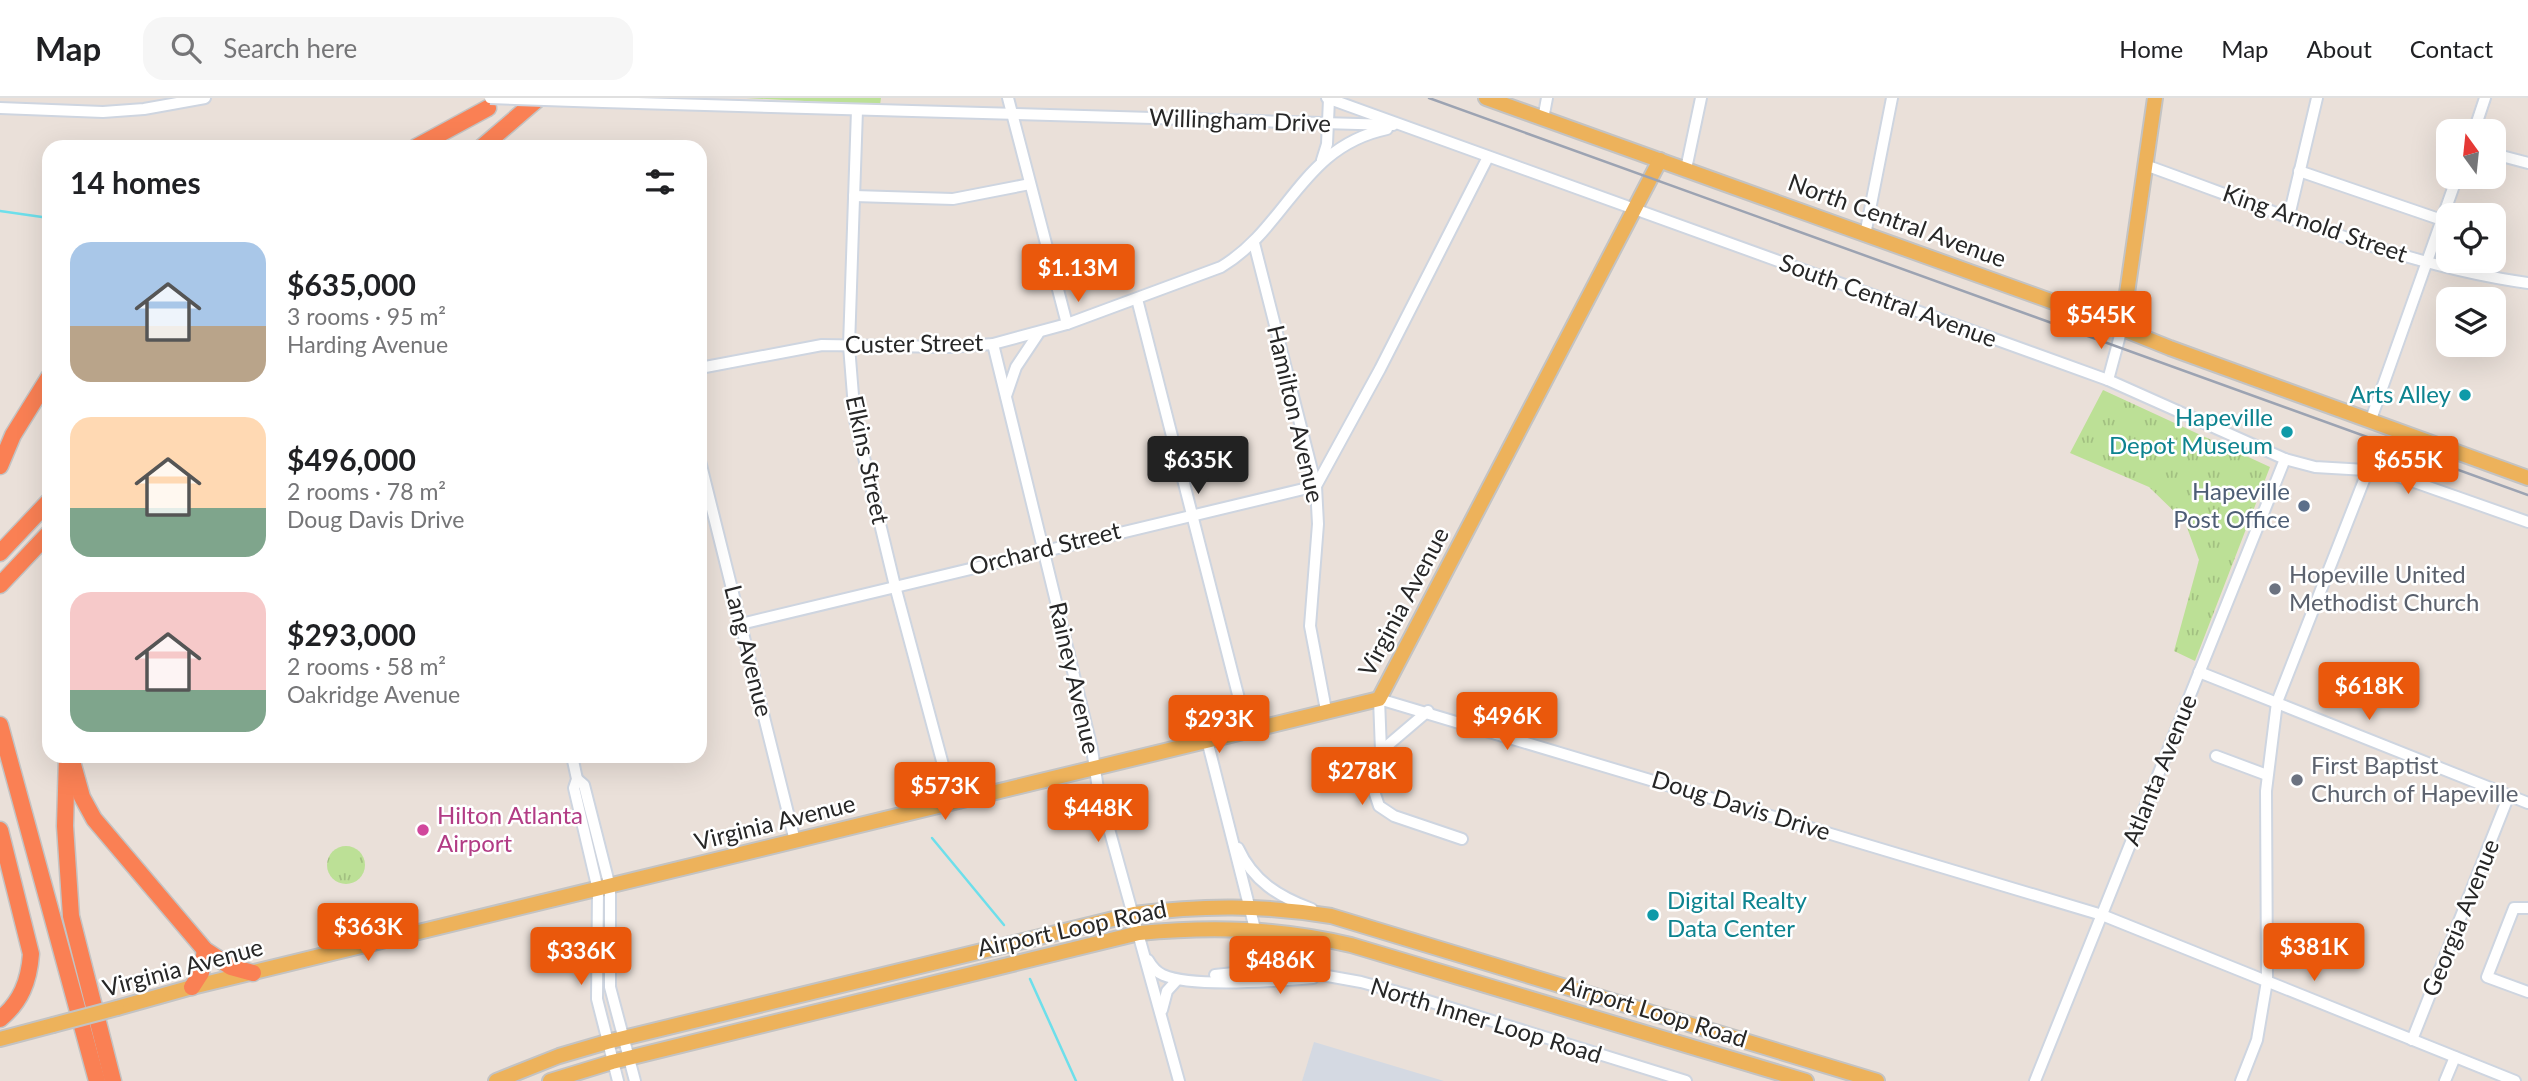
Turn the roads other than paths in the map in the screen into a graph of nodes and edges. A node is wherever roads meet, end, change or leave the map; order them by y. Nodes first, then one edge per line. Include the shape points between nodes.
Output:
1 (205, 98) edge
2 (501, 98) edge
3 (539, 98) edge
4 (1008, 98) edge
5 (1328, 98) edge
6 (1486, 98) edge
7 (1547, 98) edge
8 (1701, 98) edge
9 (1892, 98) edge
10 (2155, 98) edge
11 (2317, 98) edge
12 (2485, 98) edge
13 (489, 103) edge
14 (0, 108) edge
15 (857, 110) junction
16 (1013, 115) junction
17 (1544, 119) junction
18 (2477, 119) edge
19 (1327, 123) junction
20 (1403, 125) junction
21 (428, 140) edge
22 (449, 140) edge
23 (490, 140) edge
24 (1488, 157) junction
25 (2506, 157) edge
26 (1322, 160) junction
27 (1660, 160) junction
28 (2528, 163) edge
29 (2145, 164) junction
30 (1686, 169) junction
31 (2299, 171) junction
32 (1030, 184) junction
33 (854, 196) junction
34 (1634, 210) junction
35 (2289, 216) junction
36 (2436, 218) edge
37 (1865, 235) junction
38 (2436, 237) edge
39 (1254, 243) junction
40 (2427, 262) junction
41 (2528, 283) edge
42 (1137, 299) junction
43 (1066, 324) junction
44 (2122, 328) junction
45 (1038, 334) junction
46 (993, 344) junction
47 (849, 346) junction
48 (707, 367) edge
49 (2108, 380) junction
50 (42, 388) edge
51 (1006, 396) junction
52 (2370, 422) junction
53 (2285, 460) junction
54 (0, 466) edge
55 (2368, 470) junction
56 (2528, 478) edge
57 (1315, 486) junction
58 (707, 489) edge
59 (42, 508) edge
60 (1192, 513) junction
61 (2528, 522) edge
62 (42, 540) edge
63 (1044, 550) junction
64 (0, 553) edge
65 (0, 585) edge
66 (895, 586) junction
67 (741, 624) junction
68 (2199, 672) junction
69 (1379, 699) junction
70 (2277, 702) junction
71 (1326, 710) junction
72 (1428, 711) junction
73 (0, 725) edge
74 (1247, 730) junction
75 (1207, 740) junction
76 (1381, 751) junction
77 (2216, 756) dead end
78 (69, 763) edge
79 (71, 763) edge
80 (574, 763) edge
81 (1095, 767) junction
82 (2267, 775) junction
83 (2509, 795) junction
84 (953, 802) junction
85 (2528, 803) edge
86 (1227, 823) junction
87 (0, 830) edge
88 (1462, 839) dead end
89 (795, 841) junction
90 (604, 888) junction
91 (1247, 905) junction
92 (2528, 908) edge
93 (1134, 914) junction
94 (2102, 915) junction
95 (1331, 916) junction
96 (1255, 929) junction
97 (1139, 933) junction
98 (205, 950) junction
99 (1145, 956) junction
100 (1257, 957) junction
101 (253, 973) junction
102 (1326, 977) junction
103 (1177, 979) junction
104 (2267, 981) junction
105 (192, 988) junction
106 (2528, 992) edge
107 (1162, 1016) junction
108 (0, 1019) edge
109 (623, 1038) junction
110 (0, 1039) edge
111 (2412, 1040) junction
112 (607, 1042) junction
113 (2455, 1057) junction
114 (629, 1058) junction
115 (612, 1062) junction
116 (97, 1081) edge
117 (113, 1081) edge
118 (496, 1081) edge
119 (550, 1081) edge
120 (618, 1081) edge
121 (635, 1081) edge
122 (1180, 1081) edge
123 (1686, 1081) edge
124 (1806, 1081) edge
125 (1877, 1081) edge
126 (2035, 1081) edge
127 (2241, 1081) edge
128 (2445, 1081) edge
129 (2515, 1081) edge

1 - 14 street via 144,110 103,112
2 - 13 highway
3 - 23 highway
4 - 16 street
5 - 19 street
5 - 20 street, South Central Avenue
6 - 17 main road, North Central Avenue
7 - 17 street
8 - 30 street
9 - 37 street
10 - 29 main road
11 - 31 street
12 - 18 street
13 - 15 street, Willingham Drive, bridge
13 - 21 highway
13 - 22 highway
15 - 16 street, Willingham Drive
15 - 33 street, Elkins Street
16 - 19 street, Willingham Drive
16 - 32 street
17 - 27 main road, North Central Avenue
19 - 20 street, Willingham Drive
19 - 26 street
20 - 24 street, South Central Avenue
20 - 26 street, Custer Street via 1360,135
24 - 34 street, South Central Avenue
24 - 57 street
25 - 28 street
26 - 39 street, Custer Street
27 - 30 main road, North Central Avenue
27 - 34 main road, Virginia Avenue
29 - 35 street, King Arnold Street
29 - 44 main road
30 - 37 main road, North Central Avenue
31 - 35 street
31 - 36 street
32 - 33 street via 953,199
32 - 43 street
33 - 47 street, Elkins Street
34 - 49 street, South Central Avenue
34 - 69 main road, Virginia Avenue
35 - 40 street, King Arnold Street
37 - 44 main road, North Central Avenue
38 - 40 street
39 - 42 street, Custer Street via 1221,267
39 - 57 street, Hamilton Avenue
40 - 41 street, King Arnold Street via 2476,276
40 - 52 street
42 - 43 street, Custer Street
42 - 60 street
43 - 45 street, Custer Street
44 - 49 street
44 - 52 main road, North Central Avenue
45 - 46 street, Custer Street
45 - 51 street via 1016,367
46 - 47 street, Custer Street
46 - 51 street, Rainey Avenue
47 - 48 street, Custer Street via 801,347
47 - 66 street, Elkins Street via 855,420
49 - 53 street, South Central Avenue
50 - 54 highway
51 - 63 street, Rainey Avenue
52 - 56 main road, North Central Avenue
53 - 55 street, South Central Avenue
53 - 68 street, Atlanta Avenue
55 - 61 street, South Central Avenue via 2435,488
55 - 70 street
57 - 60 street, Orchard Street
57 - 71 street, Hamilton Avenue via 1318,524 1310,626
58 - 67 street, Lang Avenue
59 - 64 highway
60 - 63 street, Orchard Street
60 - 74 street
62 - 65 highway
63 - 66 street, Orchard Street
63 - 81 street, Rainey Avenue
66 - 67 street, Orchard Street
66 - 84 street, Elkins Street
67 - 89 street, Lang Avenue
68 - 70 street
68 - 94 street, Atlanta Avenue
69 - 71 main road, Virginia Avenue
69 - 72 street, Doug Davis Drive
69 - 76 street
70 - 82 street
70 - 83 street
71 - 74 main road, Virginia Avenue
72 - 76 street
72 - 94 street, Doug Davis Drive
73 - 116 highway
74 - 75 main road, Virginia Avenue
75 - 81 main road, Virginia Avenue
75 - 86 street
76 - 88 street via 1374,791 1379,806 1394,816
77 - 82 street
78 - 117 highway via 65,825 71,916
79 - 98 highway via 94,819
80 - 90 street via 574,788
81 - 84 main road, Virginia Avenue
81 - 93 street, Rainey Avenue
82 - 104 street
83 - 85 street
83 - 111 street, Georgia Avenue
84 - 89 main road, Virginia Avenue
86 - 91 street
86 - 95 street, Airport Loop Road via 1244,859 1263,883 1289,901
87 - 108 highway via 31,954 23,993
89 - 90 main road, Virginia Avenue
90 - 101 main road, Virginia Avenue
90 - 109 street via 610,987
90 - 112 street via 596,976
91 - 93 main road, Airport Loop Road
91 - 95 main road, Airport Loop Road
91 - 96 street
92 - 106 street via 2514,908 2487,977
93 - 97 street, Rainey Avenue
93 - 109 main road, Airport Loop Road
94 - 104 street, Doug Davis Drive
94 - 126 street, Atlanta Avenue
95 - 125 main road, Airport Loop Road
96 - 97 main road, Airport Loop Road via 1200,927
96 - 100 street
96 - 124 main road, Airport Loop Road via 1351,945
97 - 99 street, Rainey Avenue
97 - 114 main road, Airport Loop Road
98 - 101 highway via 230,967
98 - 105 highway via 201,973
99 - 103 street via 1162,975
99 - 107 street, Rainey Avenue
100 - 102 street, North Inner Loop Road via 1266,965
100 - 103 street via 1243,972
101 - 105 main road, Virginia Avenue
102 - 103 street, North Inner Loop Road via 1261,982
102 - 123 street, North Inner Loop Road via 1412,996
103 - 107 street via 1167,991
104 - 111 street, Doug Davis Drive
104 - 127 street via 2257,1040
105 - 110 main road, Virginia Avenue, bridge
107 - 122 street, Rainey Avenue
109 - 112 main road, Airport Loop Road
109 - 114 street
111 - 113 street, Doug Davis Drive
112 - 115 street
112 - 118 main road, Airport Loop Road
113 - 128 street
113 - 129 street, Doug Davis Drive
114 - 115 main road, Airport Loop Road
114 - 121 street
115 - 119 main road, Airport Loop Road
115 - 120 street

